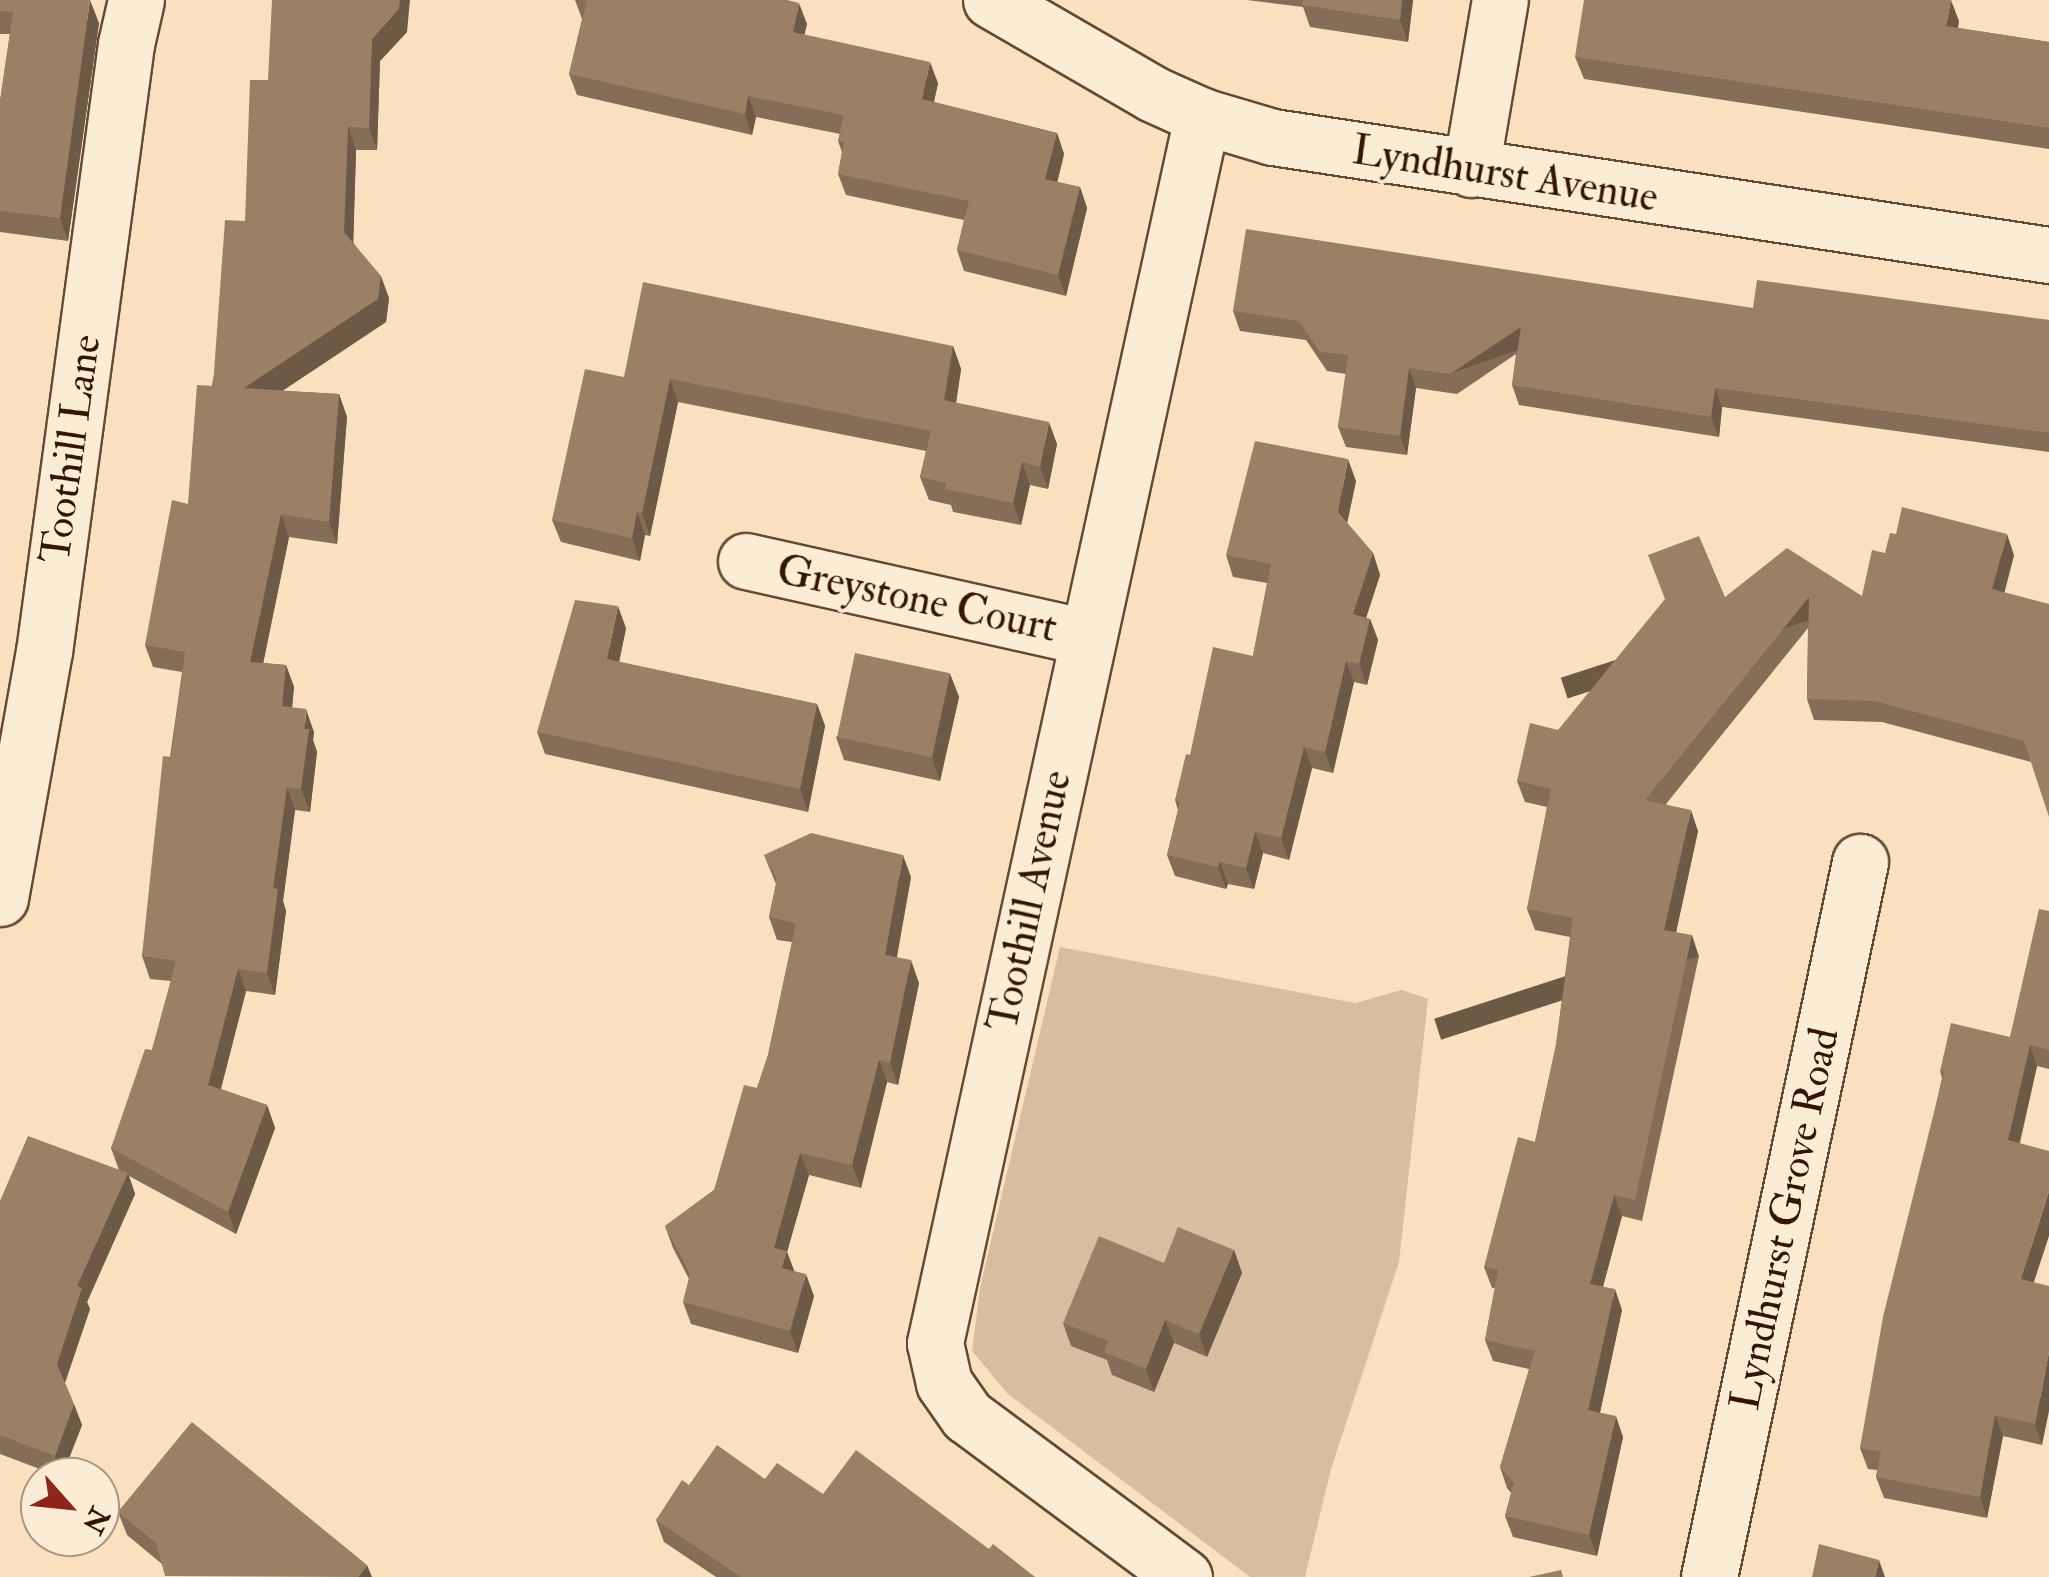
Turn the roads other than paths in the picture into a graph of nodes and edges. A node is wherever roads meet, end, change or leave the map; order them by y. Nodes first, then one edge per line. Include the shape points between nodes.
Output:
1 (136, 0) edge
2 (991, 0) edge
3 (1500, 0) edge
4 (1202, 116) junction
5 (1471, 169) junction
6 (2049, 255) edge
7 (746, 561) dead end
8 (1088, 637) junction
9 (1860, 862) dead end
10 (0, 898) edge
11 (1184, 1577) edge
12 (1709, 1577) edge

1 - 10 street, Toothill Lane via 44,652
2 - 4 street, Lyndhurst Avenue
3 - 5 street
4 - 5 street, Lyndhurst Avenue via 1307,144
4 - 8 street, Toothill Avenue
5 - 6 street, Lyndhurst Avenue
7 - 8 street, Greystone Court
8 - 11 street, Toothill Avenue via 936,1356 944,1384 967,1416
9 - 12 street, Lyndhurst Grove Road

